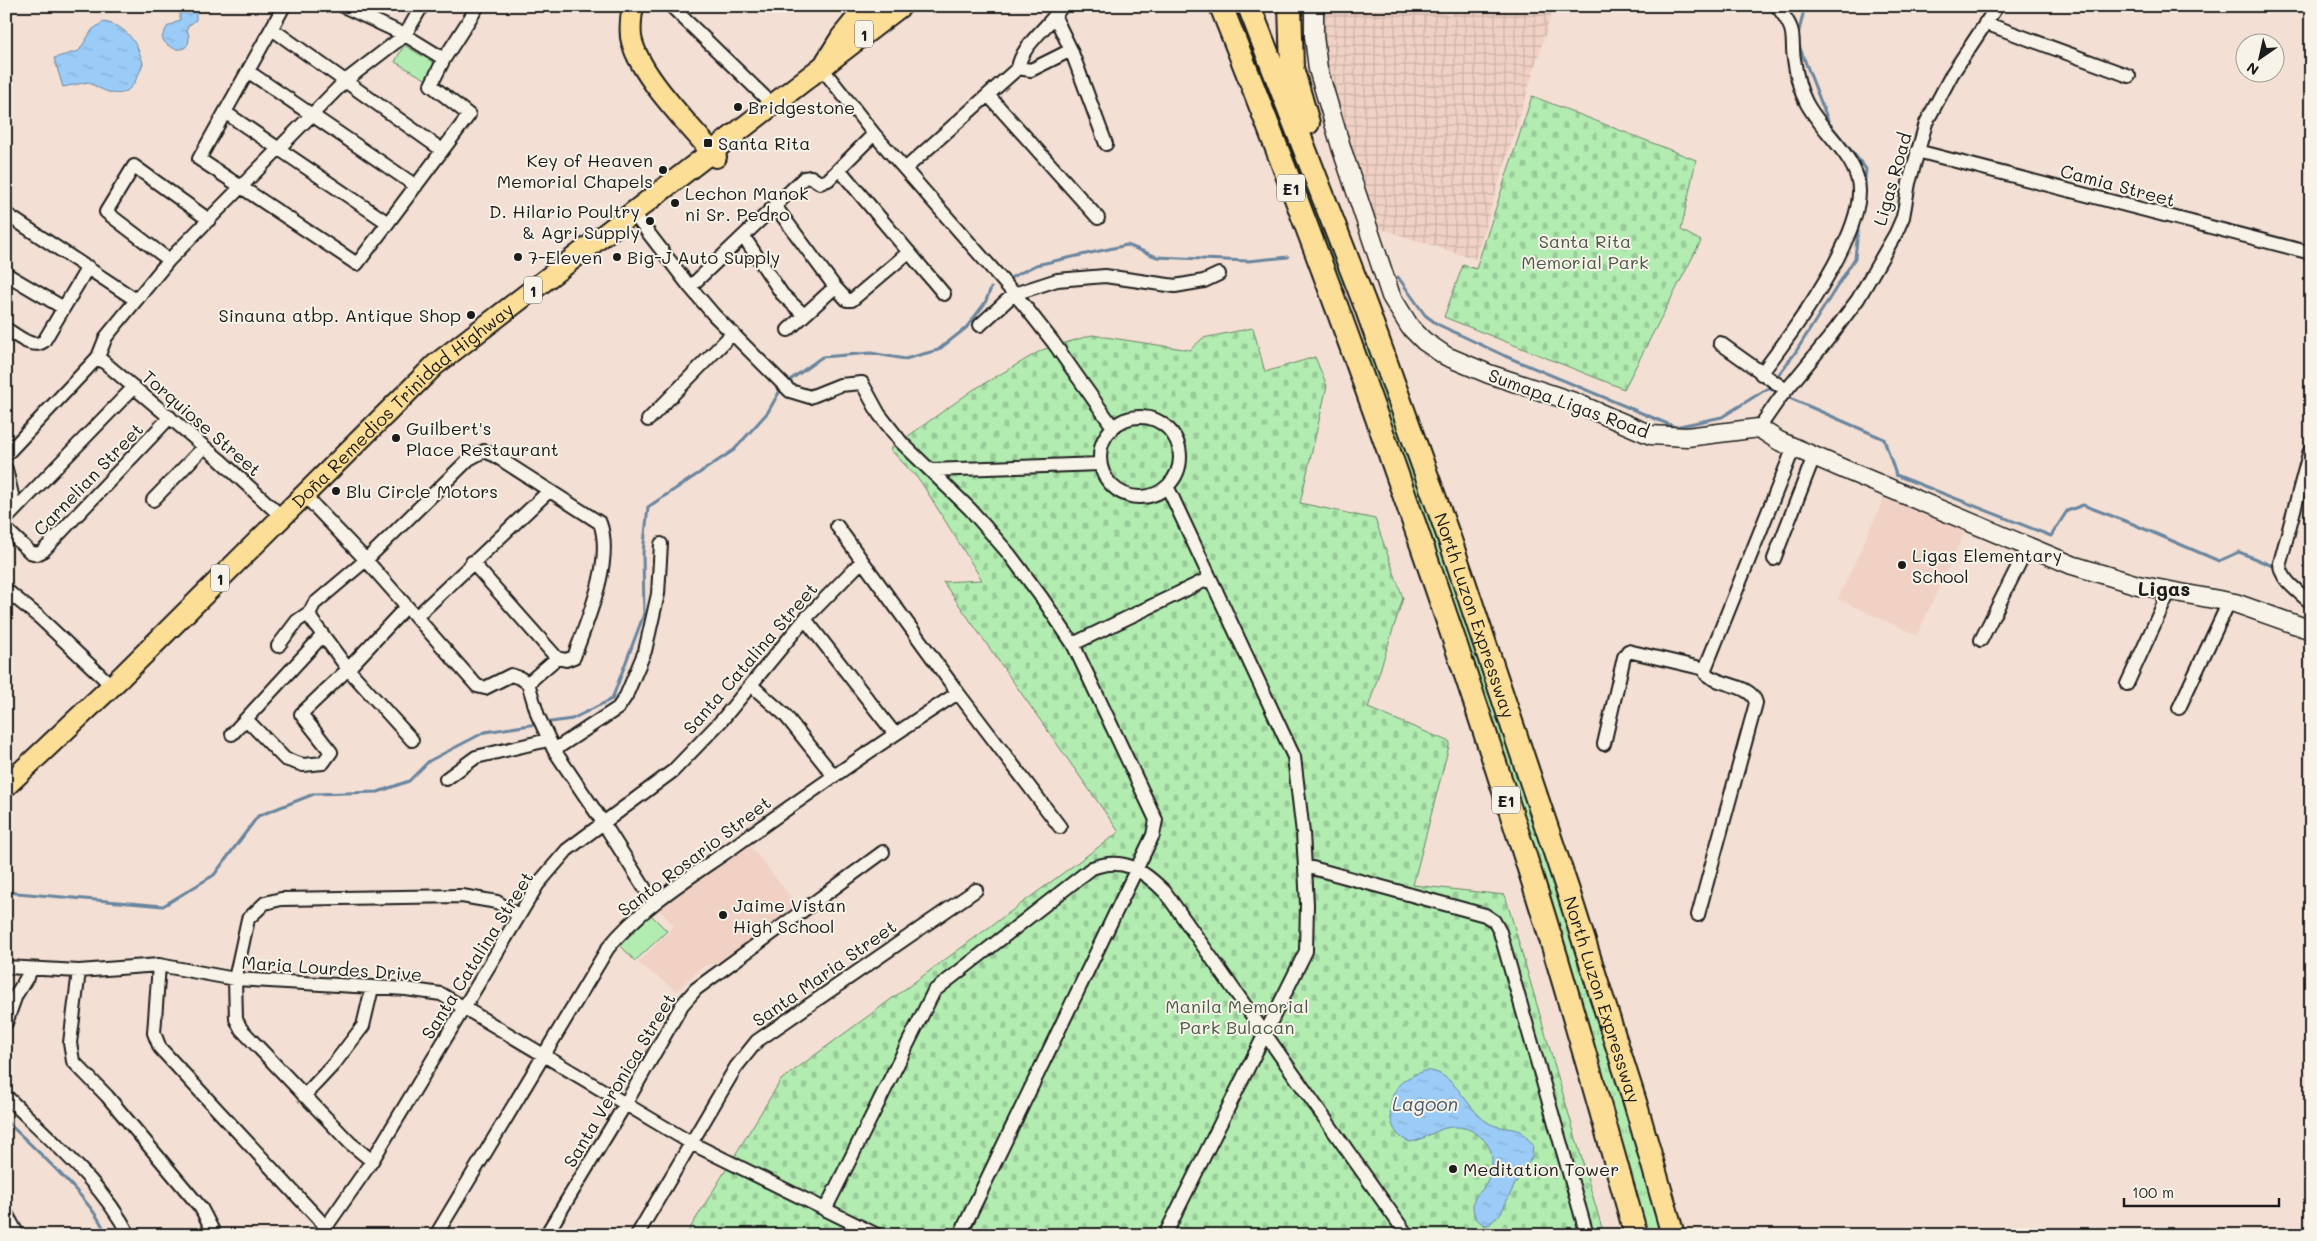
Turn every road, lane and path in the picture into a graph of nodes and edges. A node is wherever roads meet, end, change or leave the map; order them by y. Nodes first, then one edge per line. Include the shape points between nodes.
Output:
1 (284, 6) edge
2 (343, 6) edge
3 (422, 6) edge
4 (478, 6) edge
5 (633, 6) edge
6 (671, 6) edge
7 (868, 6) edge
8 (901, 6) edge
9 (1221, 6) edge
10 (1249, 6) edge
11 (1290, 6) edge
12 (1314, 6) edge
13 (1777, 6) edge
14 (1997, 6) edge
15 (1059, 12) edge
16 (1985, 23) junction
17 (272, 29) junction
18 (405, 35) junction
19 (1071, 50) junction
20 (444, 59) junction
21 (824, 64) junction
22 (1018, 68) junction
23 (248, 72) junction
24 (2129, 76) dead end
25 (345, 81) junction
26 (988, 95) junction
27 (773, 105) junction
28 (226, 113) junction
29 (311, 114) junction
30 (874, 134) junction
31 (1106, 144) dead end
32 (278, 149) junction
33 (442, 150) junction
34 (1917, 151) junction
35 (716, 157) dead end
36 (840, 169) junction
37 (905, 169) junction
38 (1314, 175) junction
39 (416, 186) junction
40 (241, 187) junction
41 (775, 206) junction
42 (633, 213) junction
43 (6, 214) edge
44 (1098, 218) dead end
45 (209, 220) junction
46 (388, 223) junction
47 (744, 236) junction
48 (909, 252) junction
49 (2311, 253) edge
50 (169, 260) junction
51 (88, 266) junction
52 (6, 274) edge
53 (1219, 274) dead end
54 (690, 287) junction
55 (835, 287) junction
56 (944, 294) dead end
57 (1014, 294) junction
58 (136, 300) junction
59 (62, 307) junction
60 (804, 315) junction
61 (980, 325) dead end
62 (6, 328) edge
63 (788, 330) dead end
64 (733, 333) junction
65 (1720, 343) dead end
66 (98, 357) junction
67 (1765, 376) junction
68 (134, 387) junction
69 (1783, 388) junction
70 (170, 418) junction
71 (648, 420) dead end
72 (1113, 427) junction
73 (1759, 428) junction
74 (204, 447) junction
75 (1794, 448) junction
76 (2310, 450) edge
77 (6, 455) edge
78 (1814, 456) junction
79 (1100, 464) junction
80 (6, 469) edge
81 (930, 470) junction
82 (1168, 488) junction
83 (550, 491) junction
84 (304, 495) junction
85 (153, 500) dead end
86 (16, 508) junction
87 (282, 517) junction
88 (6, 519) edge
89 (837, 526) dead end
90 (6, 529) edge
91 (661, 544) dead end
92 (2028, 546) junction
93 (1774, 559) dead end
94 (366, 560) junction
95 (472, 562) junction
96 (861, 562) junction
97 (1210, 578) junction
98 (6, 590) edge
99 (2170, 590) junction
100 (2229, 602) junction
101 (2311, 602) edge
102 (406, 606) junction
103 (310, 612) junction
104 (416, 617) junction
105 (804, 619) junction
106 (2310, 627) edge
107 (323, 635) junction
108 (1981, 640) dead end
109 (1073, 644) junction
110 (278, 646) dead end
111 (556, 658) junction
112 (348, 668) junction
113 (1705, 669) junction
114 (528, 683) junction
115 (2127, 684) dead end
116 (751, 685) junction
117 (112, 686) junction
118 (958, 693) junction
119 (2178, 708) dead end
120 (246, 719) junction
121 (894, 733) junction
122 (232, 734) dead end
123 (412, 740) dead end
124 (549, 742) junction
125 (1604, 744) dead end
126 (833, 775) junction
127 (446, 779) dead end
128 (6, 786) edge
129 (604, 824) junction
130 (1060, 827) dead end
131 (883, 852) dead end
132 (1305, 866) junction
133 (1137, 869) junction
134 (976, 890) dead end
135 (654, 903) junction
136 (518, 915) junction
137 (1698, 915) dead end
138 (158, 965) junction
139 (6, 967) edge
140 (32, 969) junction
141 (79, 971) junction
142 (235, 979) junction
143 (372, 988) junction
144 (464, 1007) junction
145 (6, 1023) edge
146 (1265, 1032) junction
147 (544, 1055) junction
148 (6, 1096) edge
149 (304, 1096) junction
150 (626, 1103) junction
151 (691, 1143) junction
152 (372, 1161) junction
153 (825, 1210) junction
154 (6, 1213) edge
155 (327, 1231) edge
156 (17, 1234) edge
157 (129, 1235) edge
158 (215, 1235) edge
159 (436, 1235) edge
160 (546, 1235) edge
161 (637, 1235) edge
162 (877, 1235) edge
163 (960, 1235) edge
164 (1165, 1235) edge
165 (1407, 1235) edge
166 (1586, 1235) edge
167 (1636, 1235) edge
168 (1673, 1235) edge

1 - 17 street
2 - 18 street
3 - 18 street
4 - 20 street
5 - 35 main road via 631,38 641,63
6 - 27 street
7 - 21 highway
8 - 21 main road, Doña Remedios Trinidad Highway / 1
9 - 167 highway, North Luzon Expressway / E1 via 1340,317 1424,550 1538,898
10 - 38 highway, North Luzon Expressway / E1
11 - 38 highway via 1292,68 1315,149
12 - 73 main road, Sumapa Ligas Road via 1318,69 1342,150 1391,296 1410,327 1424,341 1446,356 1489,374 1574,402 1651,435 1686,437
13 - 67 street via 1792,30 1798,83 1806,103 1857,176 1859,188 1852,224 1818,293
14 - 16 street, Ligas Road
15 - 19 street
15 - 22 street via 1020,56
16 - 24 street
16 - 34 street, Ligas Road via 1952,74 1926,123
17 - 23 street
17 - 25 street
18 - 20 street
18 - 25 street
19 - 22 street via 1031,70
19 - 31 street
20 - 33 street via 431,85 469,115
21 - 27 main road, Doña Remedios Trinidad Highway / 1
21 - 30 street
22 - 26 street
23 - 28 street
23 - 29 street
25 - 29 street
25 - 33 street
26 - 37 street
26 - 44 street
27 - 42 main road, Doña Remedios Trinidad Highway / 1
28 - 32 street
28 - 40 street via 199,159
29 - 32 street
29 - 39 street
30 - 36 street
30 - 37 street
32 - 40 street
32 - 46 street
33 - 39 street
34 - 49 street, Camia Street
34 - 69 street, Ligas Road via 1903,217 1896,233 1858,299 1829,338
36 - 41 street via 824,183 811,177 804,178
36 - 48 street
37 - 57 street
38 - 168 highway, North Luzon Expressway / E1 via 1366,307 1451,542 1635,1102
39 - 46 street
40 - 45 street
40 - 46 street via 357,264
41 - 47 street
41 - 55 street
42 - 54 street
42 - 84 main road, Doña Remedios Trinidad Highway / 1 via 435,365
43 - 51 street
45 - 50 street
45 - 50 street via 134,166 106,212
47 - 54 street
47 - 60 street via 782,294
48 - 55 street via 852,300 847,300
48 - 56 street
50 - 58 street
51 - 58 street
51 - 59 street
52 - 59 street
53 - 57 street via 1204,281 1175,286 1105,276 1057,280
54 - 64 street
55 - 60 street
57 - 61 street
57 - 72 street via 1053,342
58 - 66 street via 106,337
59 - 62 street via 39,345 33,345
60 - 63 street
64 - 71 street
64 - 81 street via 790,391 810,397 840,385 862,383 879,414 901,442
65 - 67 street
66 - 68 street, Torquiose Street
66 - 77 street
67 - 69 street
68 - 70 street, Torquiose Street
68 - 86 street, Carnelian Street
69 - 73 street, Ligas Road
70 - 74 street, Torquiose Street
70 - 90 street, Carnelian Street via 43,552 30,552
72 - 79 street via 1102,444
72 - 82 street via 1137,417 1151,418 1164,424 1179,446 1181,460
73 - 75 main road
74 - 85 street
74 - 87 street, Torquiose Street
75 - 78 main road
75 - 113 street
76 - 101 street via 2280,570
78 - 92 main road
78 - 93 street
79 - 81 street
79 - 82 street via 1111,486 1121,493 1145,498
80 - 86 street
81 - 109 street via 1010,555
82 - 97 street
83 - 94 street via 484,451 469,459
83 - 95 street
83 - 111 street via 600,523 604,535 599,587 574,657 566,660
84 - 87 main road, Doña Remedios Trinidad Highway / 1
84 - 94 street
86 - 88 street, Carnelian Street
87 - 117 main road, Doña Remedios Trinidad Highway / 1
89 - 96 street
91 - 124 street via 656,604 645,650 626,696 618,708
92 - 99 main road via 2072,565 2138,585
92 - 108 street
94 - 102 street
94 - 103 street via 314,604
95 - 104 street
95 - 111 street
96 - 105 street, Santa Catalina Street
96 - 118 street
97 - 109 street
97 - 132 street via 1294,757
98 - 117 street
99 - 100 main road
99 - 115 street
100 - 106 main road
100 - 119 street
102 - 104 street
102 - 112 street
103 - 107 street via 311,619
103 - 110 street via 297,621
104 - 114 street via 477,686 485,688 511,675
105 - 116 street, Santa Catalina Street
105 - 121 street
107 - 112 street
107 - 120 street
109 - 133 street via 1156,820 1153,835
111 - 114 street
112 - 120 street via 301,714 331,752 323,763 303,765 284,759
112 - 123 street
113 - 125 street via 1628,651
113 - 137 street via 1712,680 1748,692 1755,697 1756,703
114 - 124 street
116 - 126 street via 785,715
116 - 129 street, Santa Catalina Street via 674,771
117 - 128 main road, Doña Remedios Trinidad Highway / 1
118 - 121 street, Santo Rosario Street
118 - 130 street
120 - 122 street
121 - 126 street, Santo Rosario Street
124 - 127 street via 476,757
124 - 129 street
126 - 135 street, Santo Rosario Street
129 - 135 street
129 - 136 street, Santa Catalina Street via 567,850 538,884
131 - 150 street, Santa Veronica Street via 696,989 682,1005
132 - 146 street via 1306,951
132 - 166 street via 1485,915 1494,921 1500,932
133 - 146 street via 1165,892
133 - 153 street via 1106,862 1092,868 934,991
133 - 163 street
134 - 151 street, Santa Maria Street via 757,1041 736,1068
135 - 147 street, Santo Rosario Street via 608,948
136 - 142 street via 497,902 462,896 281,899 265,903 248,919
136 - 144 street, Santa Catalina Street
138 - 141 street, Maria Lourdes Drive
138 - 142 street, Maria Lourdes Drive
138 - 155 street via 154,1033 160,1048
139 - 140 street, Maria Lourdes Drive
140 - 141 street, Maria Lourdes Drive
140 - 145 street via 16,995
141 - 158 street via 70,1043 73,1061 107,1096 201,1208
142 - 143 street, Maria Lourdes Drive
142 - 149 street via 236,1019 241,1029
143 - 144 street, Maria Lourdes Drive via 441,994
143 - 149 street via 362,1026 334,1064
144 - 147 street, Maria Lourdes Drive
144 - 152 street, Santa Catalina Street
146 - 164 street
146 - 165 street
147 - 150 street, Maria Lourdes Drive
147 - 159 street, Santo Rosario Street
148 - 157 street via 84,1174 113,1207
149 - 152 street
150 - 151 street, Maria Lourdes Drive
150 - 160 street, Santa Veronica Street
151 - 153 street, Maria Lourdes Drive
151 - 161 street, Santa Maria Street
152 - 155 street, Santa Catalina Street
153 - 162 street, Maria Lourdes Drive
154 - 156 street

